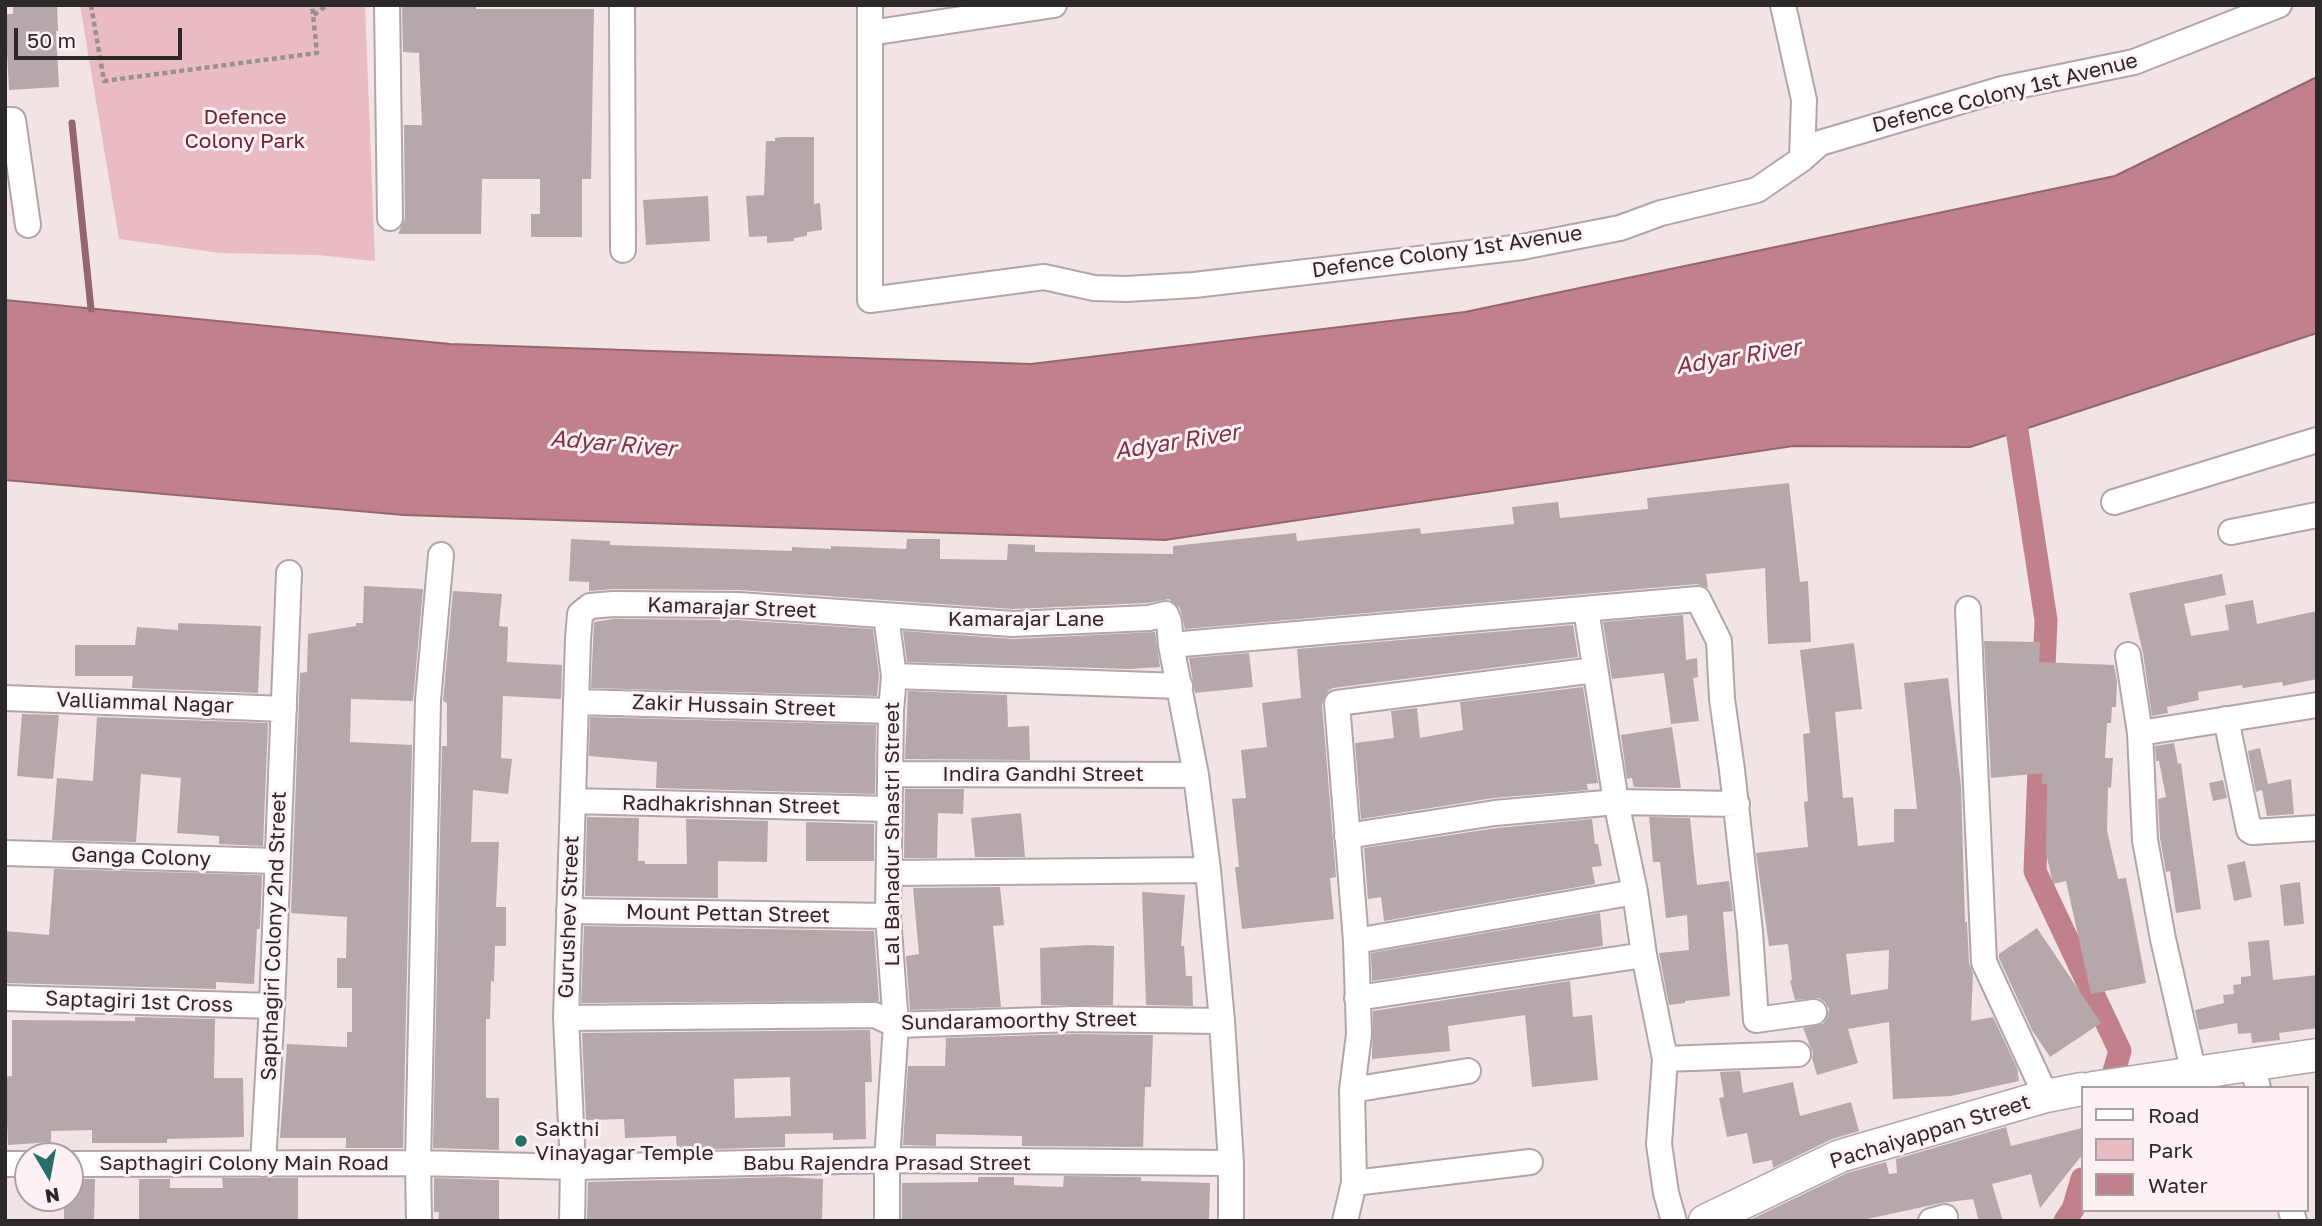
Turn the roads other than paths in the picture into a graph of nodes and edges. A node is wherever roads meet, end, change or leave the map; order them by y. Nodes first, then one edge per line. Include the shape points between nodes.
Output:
1 (387, 5) edge
2 (622, 5) edge
3 (870, 5) edge
4 (1054, 5) edge
5 (1783, 5) edge
6 (2279, 5) edge
7 (870, 33) junction
8 (5, 120) edge
9 (1802, 159) junction
10 (390, 218) dead end
11 (28, 225) dead end
12 (624, 250) dead end
13 (2317, 440) edge
14 (2114, 502) dead end
15 (2317, 515) edge
16 (2231, 532) dead end
17 (441, 555) dead end
18 (289, 573) dead end
19 (1968, 608) dead end
20 (1586, 609) junction
21 (580, 614) joint
22 (886, 616) junction
23 (1171, 645) junction
24 (2128, 655) dead end
25 (1595, 670) junction
26 (894, 676) junction
27 (1180, 686) junction
28 (5, 698) edge
29 (577, 702) junction
30 (2317, 705) edge
31 (284, 709) junction
32 (891, 710) junction
33 (2226, 719) junction
34 (2140, 733) junction
35 (890, 774) junction
36 (1196, 775) junction
37 (573, 801) junction
38 (1616, 802) junction
39 (1737, 804) junction
40 (889, 809) junction
41 (2317, 828) edge
42 (1347, 836) junction
43 (5, 853) edge
44 (276, 861) junction
45 (1208, 870) junction
46 (890, 873) junction
47 (1635, 892) junction
48 (569, 911) junction
49 (888, 916) junction
50 (1356, 942) junction
51 (1644, 955) junction
52 (1357, 998) junction
53 (5, 999) edge
54 (272, 1006) junction
55 (1814, 1012) dead end
56 (566, 1018) junction
57 (1222, 1021) junction
58 (896, 1025) junction
59 (1798, 1055) dead end
60 (2317, 1055) edge
61 (1665, 1059) junction
62 (1468, 1071) dead end
63 (2184, 1075) junction
64 (2255, 1077) edge
65 (2107, 1086) edge
66 (1352, 1090) junction
67 (2062, 1093) edge
68 (887, 1160) junction
69 (1530, 1162) dead end
70 (418, 1163) junction
71 (1231, 1163) junction
72 (84, 1164) edge
73 (263, 1164) junction
74 (573, 1167) junction
75 (1354, 1183) junction
76 (419, 1221) edge
77 (572, 1221) edge
78 (887, 1221) edge
79 (1231, 1221) edge
80 (1345, 1221) edge
81 (1674, 1221) edge
82 (1705, 1221) edge

1 - 10 street
2 - 12 street
3 - 7 street, Defence Colony 1st Avenue
4 - 7 street
5 - 9 street via 1804,100
6 - 9 street, Defence Colony 1st Avenue via 2134,62 2002,89 1841,136 1820,143
7 - 9 street, Defence Colony 1st Avenue via 870,300 1044,277 1094,288 1194,285 1522,247 1620,228 1757,190
8 - 11 street via 13,120
13 - 14 street
15 - 16 street
17 - 70 street via 428,700
18 - 31 street, Sapthagiri Colony 2nd Street
19 - 67 street via 1984,962
20 - 23 street
20 - 25 street
20 - 39 street via 1698,599 1719,641
21 - 22 street, Kamarajar Street via 590,606 613,604 738,605
21 - 29 street, Gurushev Street
22 - 23 street, Kamarajar Lane via 1013,624 1166,614
22 - 26 street, Lal Bahadur Shastri Street
23 - 27 street
24 - 34 street
25 - 38 street
25 - 42 street via 1337,703
26 - 27 street
26 - 32 street, Lal Bahadur Shastri Street
27 - 36 street
28 - 31 street, Valliammal Nagar
29 - 32 street, Zakir Hussain Street
29 - 37 street, Gurushev Street
30 - 33 street
31 - 44 street, Sapthagiri Colony 2nd Street
32 - 35 street, Lal Bahadur Shastri Street
33 - 34 street
33 - 41 street via 2249,830
34 - 63 street via 2145,840
35 - 36 street, Indira Gandhi Street
35 - 40 street, Lal Bahadur Shastri Street
36 - 45 street
37 - 40 street, Radhakrishnan Street
37 - 48 street, Gurushev Street
38 - 39 street
38 - 42 street via 1495,813
38 - 47 street
39 - 55 street via 1756,1020
40 - 46 street, Lal Bahadur Shastri Street
42 - 50 street
43 - 44 street, Ganga Colony
44 - 54 street, Sapthagiri Colony 2nd Street
45 - 46 street
45 - 57 street
46 - 49 street, Lal Bahadur Shastri Street
47 - 50 street
47 - 51 street
48 - 49 street, Mount Pettan Street
48 - 56 street, Gurushev Street
49 - 58 street, Lal Bahadur Shastri Street
50 - 52 street
51 - 52 street
51 - 61 street
52 - 66 street via 1359,1034
53 - 54 street, Saptagiri 1st Cross
54 - 73 street, Sapthagiri Colony 2nd Street
56 - 58 street, Sundaramoorthy Street via 876,1015
56 - 74 street, Gurushev Street
57 - 58 street, Sundaramoorthy Street via 1073,1019
57 - 71 street
58 - 68 street, Lal Bahadur Shastri Street
59 - 61 street
60 - 64 main road
61 - 81 street via 1659,1144
62 - 66 street
63 - 64 main road
63 - 65 main road
66 - 75 street
67 - 82 main road, Pachaiyappan Street via 1840,1156
68 - 71 street, Babu Rajendra Prasad Street
68 - 74 street, Babu Rajendra Prasad Street
68 - 78 street, Lal Bahadur Shastri Street
69 - 75 street
70 - 73 street, Sapthagiri Colony Main Road
70 - 74 street, Babu Rajendra Prasad Street
70 - 76 street
71 - 79 street
72 - 73 street, Sapthagiri Colony Main Road
74 - 77 street, Gurushev Street
75 - 80 street

